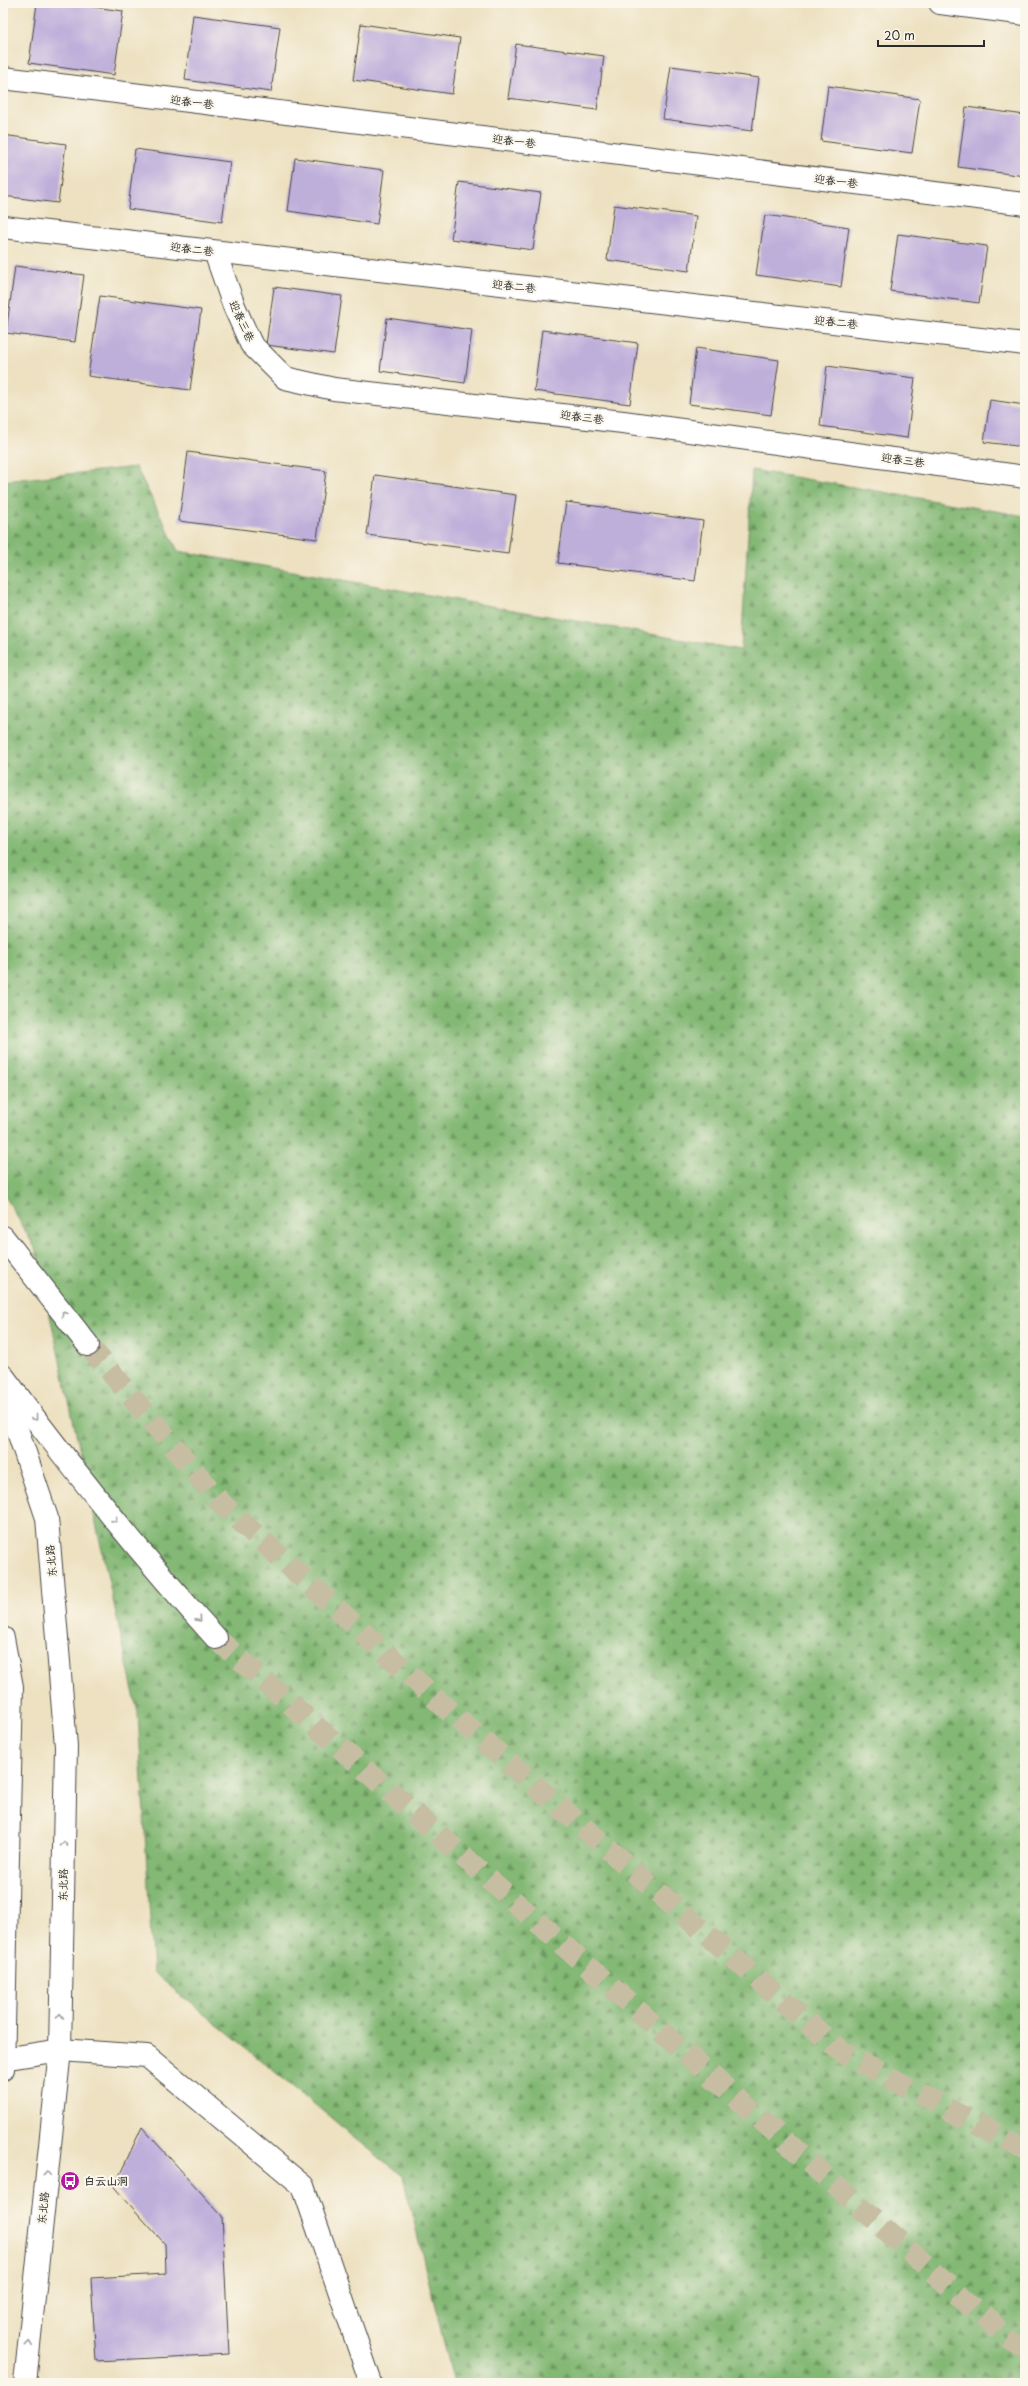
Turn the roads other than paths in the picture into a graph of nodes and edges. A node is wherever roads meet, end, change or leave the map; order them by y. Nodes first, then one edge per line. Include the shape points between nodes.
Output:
1 (940, 3) edge
2 (1025, 14) edge
3 (3, 78) edge
4 (1025, 204) edge
5 (3, 227) edge
6 (214, 252) junction
7 (1025, 344) edge
8 (1025, 477) edge
9 (3, 1237) edge
10 (88, 1345) tunnel mouth
11 (3, 1376) edge
12 (3, 1393) edge
13 (3, 1638) edge
14 (216, 1638) tunnel mouth
15 (60, 2050) junction
16 (3, 2063) edge
17 (25, 2383) edge
18 (371, 2383) edge

1 - 2 main road
3 - 4 main road, 迎春一巷
5 - 6 main road, 迎春二巷
6 - 7 main road, 迎春二巷
6 - 8 main road, 迎春三巷 via 251,344 285,378 334,389 623,422
10 -> 9 main road
11 -> 14 main road via 153,1568
15 -> 12 main road, 东北路 via 66,1746 47,1518
13 - 16 main road via 12,1687
15 - 16 main road
17 -> 15 main road, 东北路
15 - 18 main road via 147,2056 303,2186

